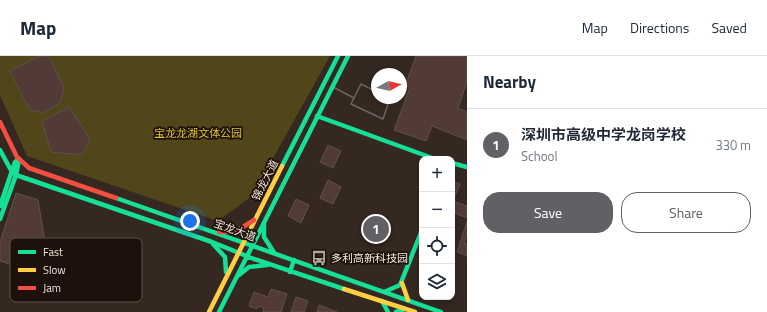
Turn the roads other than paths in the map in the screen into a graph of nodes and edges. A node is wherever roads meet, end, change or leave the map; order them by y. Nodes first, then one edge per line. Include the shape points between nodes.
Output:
1 (338, 56) edge
2 (348, 56) edge
3 (332, 86) junction
4 (371, 89) edge
5 (354, 98) junction
6 (388, 104) edge
7 (317, 116) junction
8 (0, 122) edge
9 (0, 150) edge
10 (426, 156) edge
11 (19, 159) junction
12 (455, 164) edge
13 (467, 166) edge
14 (14, 173) junction
15 (0, 206) edge
16 (0, 219) edge
17 (255, 219) junction
18 (264, 222) junction
19 (215, 232) junction
20 (419, 238) edge
21 (212, 242) junction
22 (242, 242) junction
23 (252, 246) junction
24 (237, 253) junction
25 (275, 254) junction
26 (247, 257) junction
27 (294, 260) junction
28 (270, 265) junction
29 (290, 272) junction
30 (225, 276) junction
31 (235, 279) junction
32 (402, 281) junction
33 (383, 292) junction
34 (382, 301) junction
35 (409, 301) junction
36 (408, 310) junction
37 (209, 312) edge
38 (218, 312) edge
39 (388, 312) edge
40 (396, 312) edge
41 (415, 312) edge
42 (441, 312) edge

1 - 17 main road, 锦龙大道
2 - 3 main road, 锦龙大道
3 - 5 lane
3 - 7 main road, 锦龙大道
4 - 5 lane via 361,84
5 - 6 lane via 351,104 383,119
7 - 10 main road
7 - 18 main road, 锦龙大道
8 - 11 main road, 宝龙大道
9 - 14 main road
11 - 14 main road
11 - 19 main road, 宝龙大道 via 29,168 44,174
12 - 13 main road
14 - 15 main road
14 - 16 main road
14 - 21 main road, 宝龙大道
17 - 19 main road via 235,232
17 - 22 main road, 锦龙大道
18 - 23 main road, 锦龙大道
18 - 25 main road via 264,237
19 - 22 main road, 宝龙大道
20 - 32 main road
21 - 24 main road, 宝龙大道
21 - 30 main road via 225,257
22 - 23 main road, 宝龙大道
22 - 24 main road, 锦龙大道
23 - 25 main road, 宝龙大道
23 - 26 main road, 锦龙大道
24 - 26 main road, 宝龙大道
24 - 30 main road, 锦龙大道
25 - 27 main road, 宝龙大道
26 - 28 main road, 宝龙大道
26 - 31 main road, 锦龙大道
27 - 29 main road
27 - 33 main road, 宝龙大道
28 - 29 main road, 宝龙大道
28 - 31 main road via 249,267
29 - 34 main road, 宝龙大道
30 - 37 main road, 锦龙大道
31 - 38 main road, 锦龙大道
32 - 33 main road via 397,288
32 - 35 main road via 404,294
33 - 35 main road, 宝龙大道
34 - 36 main road, 宝龙大道
34 - 39 main road
35 - 42 main road, 宝龙大道
36 - 40 main road
36 - 41 main road, 宝龙大道

